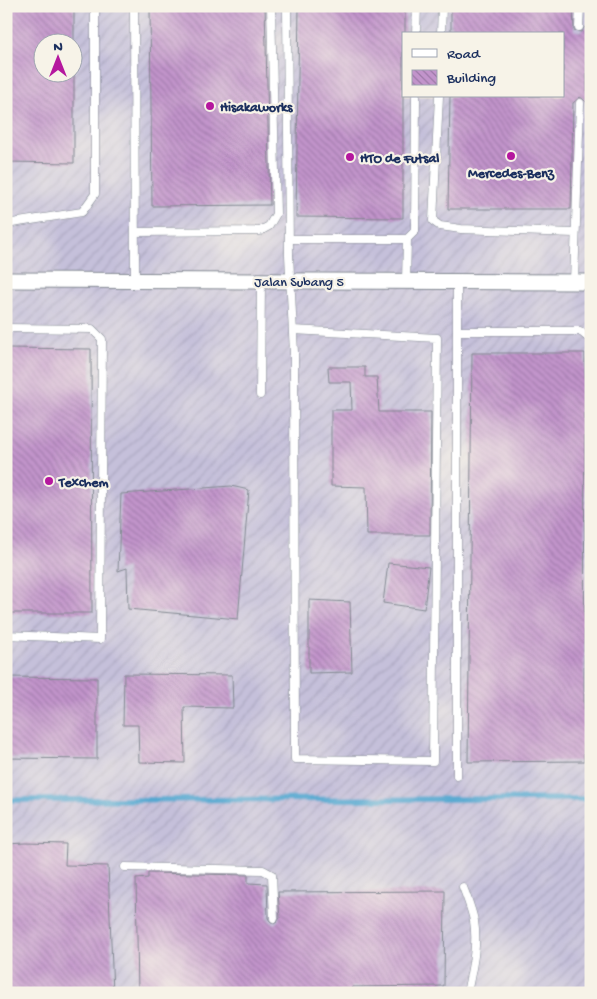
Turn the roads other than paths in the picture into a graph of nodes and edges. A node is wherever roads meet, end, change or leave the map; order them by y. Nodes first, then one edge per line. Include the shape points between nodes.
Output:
1 (96, 6) edge
2 (134, 6) edge
3 (271, 6) edge
4 (287, 6) edge
5 (416, 6) edge
6 (442, 6) edge
7 (580, 6) edge
8 (579, 27) dead end
9 (416, 32) edge
10 (441, 32) edge
11 (416, 98) edge
12 (439, 98) edge
13 (580, 103) dead end
14 (6, 224) edge
15 (135, 232) junction
16 (574, 233) junction
17 (289, 239) junction
18 (407, 239) junction
19 (6, 280) edge
20 (135, 280) junction
21 (261, 281) junction
22 (289, 281) junction
23 (406, 282) junction
24 (457, 282) junction
25 (574, 282) junction
26 (591, 282) edge
27 (6, 328) edge
28 (293, 330) junction
29 (457, 330) junction
30 (591, 340) edge
31 (260, 395) dead end
32 (6, 635) edge
33 (457, 776) dead end
34 (126, 867) dead end
35 (463, 887) dead end
36 (274, 918) dead end
37 (467, 993) edge

1 - 14 lane via 95,194 82,212
2 - 15 lane
3 - 15 lane via 276,214 269,226 260,231
4 - 17 lane
5 - 9 lane
6 - 10 lane
7 - 8 lane
11 - 18 lane via 415,231
12 - 16 lane via 433,221 440,226 461,229
13 - 16 lane
15 - 20 lane
16 - 25 lane
17 - 18 lane
17 - 22 lane
18 - 23 lane
19 - 20 street, Jalan Subang 5
20 - 21 street, Jalan Subang 5
21 - 22 street, Jalan Subang 5
21 - 31 lane
22 - 23 street, Jalan Subang 5
22 - 28 lane
23 - 24 street, Jalan Subang 5
24 - 25 street, Jalan Subang 5
24 - 29 lane
25 - 26 street, Jalan Subang 5
27 - 32 lane via 92,329 102,339 100,639
28 - 28 lane via 437,338 433,761 295,760
29 - 30 lane via 580,331
29 - 33 lane
34 - 36 lane via 263,870 272,875
35 - 37 lane via 474,921 475,939

